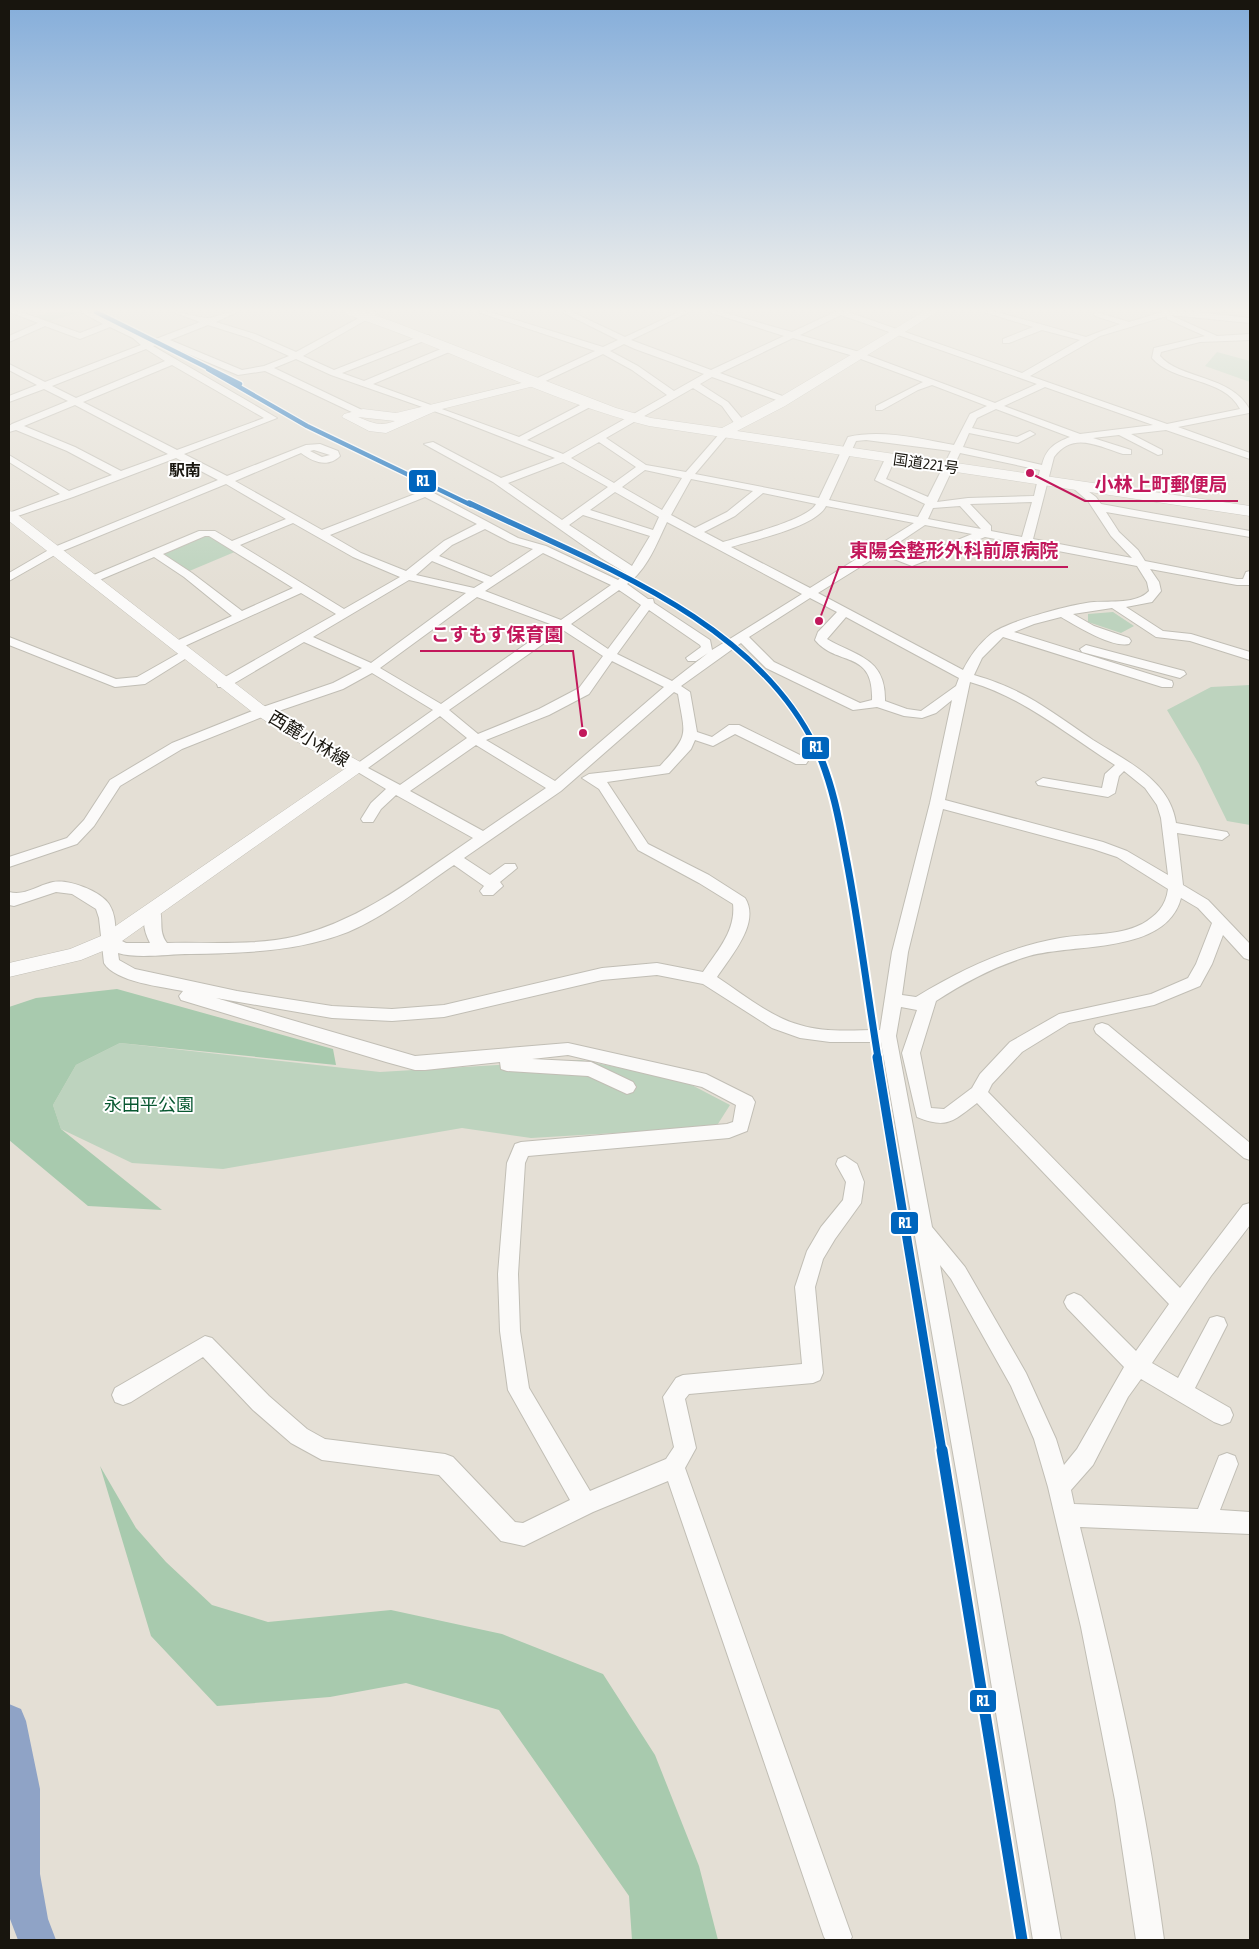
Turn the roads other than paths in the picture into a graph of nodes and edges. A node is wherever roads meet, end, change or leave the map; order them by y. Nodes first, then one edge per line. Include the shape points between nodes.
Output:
1 (68, 403) edge
2 (77, 403) edge
3 (245, 403) edge
4 (339, 403) edge
5 (419, 403) edge
6 (454, 403) edge
7 (660, 403) edge
8 (723, 403) edge
9 (779, 403) edge
10 (889, 403) edge
11 (988, 403) edge
12 (1004, 403) edge
13 (1097, 403) edge
14 (1241, 403) edge
15 (589, 404) joint
16 (997, 406) junction
17 (434, 408) junction
18 (880, 408) dead end
19 (359, 412) joint
20 (634, 418) junction
21 (741, 423) junction
22 (12, 427) edge
23 (1164, 427) junction
24 (967, 430) junction
25 (1120, 432) junction
26 (724, 434) junction
27 (1030, 434) dead end
28 (1079, 437) junction
29 (599, 438) junction
30 (520, 440) junction
31 (429, 444) dead end
32 (959, 449) junction
33 (309, 452) dead end
34 (848, 452) junction
35 (1127, 452) dead end
36 (1158, 452) dead end
37 (176, 455) junction
38 (1250, 456) edge
39 (9, 458) edge
40 (564, 458) junction
41 (890, 459) junction
42 (643, 467) junction
43 (948, 467) junction
44 (689, 474) junction
45 (120, 475) junction
46 (1045, 475) junction
47 (226, 480) junction
48 (500, 482) junction
49 (1078, 486) junction
50 (613, 488) junction
51 (762, 489) junction
52 (69, 495) junction
53 (1038, 499) junction
54 (822, 501) junction
55 (962, 502) junction
56 (932, 504) junction
57 (1097, 507) junction
58 (581, 511) junction
59 (1250, 511) edge
60 (10, 516) edge
61 (665, 516) junction
62 (294, 519) junction
63 (923, 521) junction
64 (486, 524) junction
65 (562, 525) junction
66 (695, 532) junction
67 (984, 533) junction
68 (655, 534) junction
69 (1250, 534) edge
70 (319, 535) junction
71 (1027, 541) junction
72 (232, 545) junction
73 (722, 546) junction
74 (542, 548) junction
75 (880, 549) junction
76 (56, 550) junction
77 (155, 553) junction
78 (431, 557) junction
79 (1140, 564) junction
80 (634, 572) junction
81 (1250, 574) edge
82 (406, 576) junction
83 (9, 578) edge
84 (93, 580) junction
85 (492, 581) junction
86 (620, 585) junction
87 (302, 588) junction
88 (476, 592) junction
89 (809, 594) junction
90 (649, 602) junction
91 (1116, 605) junction
92 (844, 612) junction
93 (1064, 613) junction
94 (344, 614) junction
95 (240, 616) junction
96 (564, 625) junction
97 (1003, 632) junction
98 (742, 636) junction
99 (305, 638) junction
100 (9, 641) edge
101 (1125, 641) dead end
102 (182, 650) junction
103 (611, 656) junction
104 (1075, 656) junction
105 (1250, 656) edge
106 (372, 668) junction
107 (1116, 669) junction
108 (1180, 674) dead end
109 (1109, 681) dead end
110 (964, 683) junction
111 (224, 684) junction
112 (668, 684) junction
113 (1167, 684) dead end
114 (878, 703) junction
115 (931, 709) junction
116 (441, 710) junction
117 (262, 712) junction
118 (956, 715) junction
119 (692, 734) junction
120 (476, 739) junction
121 (800, 761) dead end
122 (1123, 765) junction
123 (358, 768) junction
124 (576, 772) junction
125 (594, 779) junction
126 (1043, 782) dead end
127 (556, 788) junction
128 (398, 790) junction
129 (937, 803) junction
130 (368, 820) dead end
131 (1170, 828) junction
132 (1222, 834) dead end
133 (484, 838) junction
134 (454, 858) junction
135 (9, 862) edge
136 (510, 868) dead end
137 (1178, 889) junction
138 (15, 898) edge
139 (153, 911) junction
140 (9, 912) edge
141 (1220, 921) junction
142 (108, 941) junction
143 (163, 949) junction
144 (1250, 954) edge
145 (9, 970) edge
146 (148, 978) junction
147 (708, 979) junction
148 (929, 997) junction
149 (894, 999) junction
150 (1102, 1030) dead end
151 (888, 1036) junction
152 (415, 1063) junction
153 (627, 1087) dead end
154 (978, 1094) junction
155 (1250, 1153) edge
156 (845, 1164) dead end
157 (1250, 1211) edge
158 (923, 1230) junction
159 (1074, 1302) dead end
160 (1181, 1302) junction
161 (1216, 1325) dead end
162 (1137, 1366) junction
163 (1182, 1392) junction
164 (123, 1395) dead end
165 (1222, 1415) dead end
166 (1227, 1464) dead end
167 (674, 1467) junction
168 (1059, 1488) junction
169 (585, 1504) junction
170 (1066, 1516) junction
171 (1205, 1521) junction
172 (1250, 1523) edge
173 (838, 1937) dead end
174 (1047, 1940) edge
175 (1150, 1940) edge

1 - 22 street
2 - 37 street
3 - 37 street via 272,418
4 - 19 street
5 - 17 street
6 - 17 main road
7 - 20 street
8 - 21 street
9 - 21 highway
10 - 18 street
11 - 16 street
12 - 16 street
13 - 23 street
14 - 23 street via 1246,411
15 - 20 highway, 国道221号
15 - 30 street
16 - 24 street via 973,416
16 - 28 street
17 - 19 main road via 402,421 394,428 383,430 348,416
17 - 30 street
20 - 26 highway, 国道221号
20 - 29 street
21 - 26 highway
22 - 45 street via 71,449
23 - 25 street
23 - 38 street
24 - 27 street via 1018,440
24 - 32 street
25 - 28 street
25 - 36 street
26 - 34 highway, 国道221号
26 - 44 street
28 - 35 street
28 - 46 street via 1057,446
29 - 40 street
29 - 42 street
30 - 40 street
31 - 48 street via 455,455
32 - 34 street via 856,437 852,439
32 - 43 street
32 - 46 street
33 - 47 street
34 - 41 highway, 国道221号
34 - 54 street
37 - 45 street
37 - 47 street
39 - 52 street
40 - 48 street
40 - 50 street
41 - 43 highway, 国道221号
41 - 56 street via 880,480
42 - 44 street
42 - 50 street
43 - 46 highway, 国道221号
43 - 56 street
44 - 51 street
44 - 61 street
45 - 52 street
46 - 49 highway, 国道221号
46 - 53 street
47 - 62 street
47 - 76 street
48 - 65 street
49 - 57 street
49 - 59 highway, 国道221号
50 - 58 street
50 - 61 street
51 - 54 street
51 - 66 street via 724,519
52 - 60 street
53 - 55 street
53 - 71 street
54 - 63 street
54 - 73 street via 819,509 800,521
55 - 56 street
55 - 67 street via 987,528
56 - 63 street
57 - 69 street
57 - 79 street
58 - 65 street
58 - 68 street
60 - 76 main road, 西麓小林線
61 - 66 street
61 - 68 street
62 - 70 street
62 - 72 street
63 - 67 street
63 - 75 street
64 - 70 street via 427,494
64 - 74 street via 514,540
64 - 78 street via 448,543
65 - 80 street via 601,554
66 - 73 street
67 - 71 street
67 - 75 street via 912,563
68 - 80 street
70 - 82 street
71 - 79 street
72 - 77 street via 206,532
72 - 87 street
73 - 89 street
74 - 85 street
74 - 86 street
75 - 89 street
76 - 83 street
76 - 84 main road, 西麓小林線
77 - 84 street
77 - 95 street
78 - 82 street
78 - 85 street
79 - 81 street via 1241,583 1247,582
79 - 91 street via 1153,582 1155,591 1148,599
80 - 86 street
82 - 88 street
82 - 94 street
84 - 102 main road, 西麓小林線
85 - 88 street
86 - 90 street
86 - 96 street
87 - 94 street
87 - 95 street
88 - 96 street
88 - 106 street
89 - 92 street
89 - 98 street
90 - 103 street
90 - 112 street via 708,646
91 - 93 street via 1091,606
91 - 105 street via 1131,618 1160,634 1191,638
92 - 110 street
92 - 114 street via 821,640 859,657 873,672 880,689
93 - 97 street
93 - 101 street via 1090,629
94 - 99 street
95 - 102 street
96 - 103 street
96 - 116 street
97 - 104 street
97 - 110 street via 976,657
98 - 112 street
98 - 114 street via 770,665 858,706
99 - 106 street
99 - 111 street
100 - 102 street via 115,683 140,681
102 - 111 main road, 西麓小林線
103 - 112 street
103 - 120 street via 584,691
104 - 107 street
104 - 108 street via 1083,648
106 - 116 street
106 - 117 street via 338,686
107 - 109 street
107 - 113 street
110 - 115 street
110 - 118 street
110 - 122 street via 1008,690 1040,707
111 - 117 main road, 西麓小林線
112 - 119 street via 684,692
112 - 124 street
114 - 115 street via 916,715
115 - 118 street
116 - 120 street
116 - 123 street
117 - 123 main road, 西麓小林線
117 - 135 street via 177,746 150,761 115,783 89,824 72,841
118 - 129 street
119 - 121 street via 713,742 734,728
119 - 125 street via 686,746 664,770
120 - 127 street
120 - 128 street
122 - 126 street via 1112,774 1108,793
122 - 131 street via 1151,786 1164,805
123 - 128 street
123 - 139 main road, 西麓小林線
124 - 125 street
124 - 127 street
125 - 147 street via 604,786 643,847 740,902 742,919
127 - 133 street
128 - 130 street via 376,806
128 - 133 street
129 - 137 street via 1098,845 1122,854
129 - 149 street via 900,952
131 - 132 street
131 - 137 street
133 - 134 street
134 - 136 street via 489,887
134 - 143 street via 376,911 342,928 294,942
137 - 141 street via 1203,904
137 - 148 street via 1159,920 1128,936 1061,944 1013,956 980,968
138 - 140 street
138 - 142 street via 55,888 76,889 102,906 107,918
139 - 142 main road, 西麓小林線
139 - 143 street via 150,925
141 - 144 street
141 - 154 street via 1194,982 1154,999 1065,1018 1016,1047 986,1079
142 - 143 street via 124,950
142 - 145 main road, 西麓小林線 via 74,955
142 - 146 street via 112,963 131,974
146 - 147 street via 237,997 332,1012 392,1015 444,1012 602,974 657,969
146 - 152 street via 158,988 278,1022 354,1048
147 - 151 street via 778,1024 800,1032 830,1036
148 - 149 street via 913,1004
148 - 154 street via 911,1052 923,1112 936,1117 948,1115
149 - 151 street
150 - 155 street
151 - 158 street
152 - 153 street via 530,1064 590,1069
152 - 169 street via 568,1049 706,1082 746,1102 741,1126 729,1132 520,1149 516,1163 508,1274 510,1331 519,1390
154 - 160 street
156 - 167 street via 855,1182 852,1203 814,1257 805,1287 813,1373 683,1385 674,1397 685,1448
157 - 160 street
158 - 168 street via 958,1273 1019,1380 1045,1440
158 - 174 street via 974,1504
159 - 162 street
160 - 162 street
161 - 163 street
162 - 163 street
162 - 168 street via 1120,1390 1085,1457
163 - 165 street
164 - 169 street via 205,1345 261,1404 299,1436 322,1449 446,1465 509,1533 524,1535
166 - 171 street
167 - 169 street
167 - 173 street
168 - 170 street
170 - 171 street
170 - 175 street via 1093,1627 1128,1800
171 - 172 street

